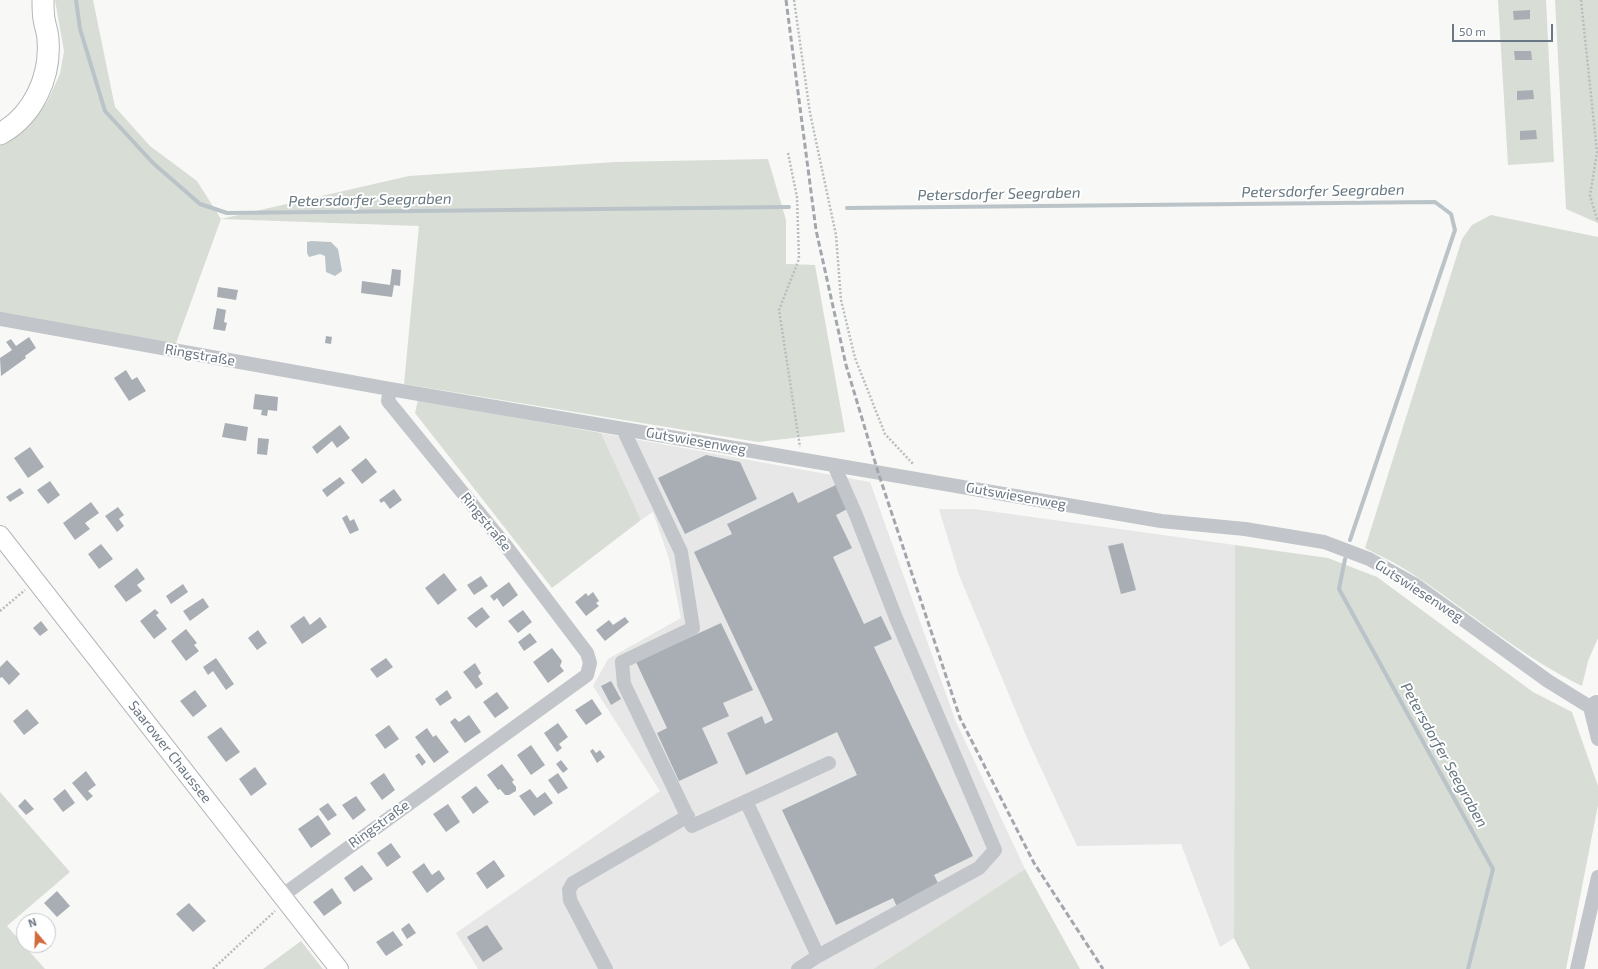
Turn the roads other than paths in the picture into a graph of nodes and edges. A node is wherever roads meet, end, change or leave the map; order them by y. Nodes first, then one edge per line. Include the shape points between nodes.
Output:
1 (34, 0) edge
2 (44, 9) edge
3 (0, 134) edge
4 (0, 319) edge
5 (390, 389) junction
6 (623, 429) junction
7 (834, 465) junction
8 (0, 535) edge
9 (1595, 706) edge
10 (1598, 739) edge
11 (829, 763) dead end
12 (746, 801) junction
13 (688, 816) junction
14 (1598, 877) edge
15 (285, 897) junction
16 (818, 956) junction
17 (339, 969) edge
18 (606, 969) edge
19 (798, 969) edge
20 (1577, 969) edge

1 - 2 highway
2 - 3 highway via 48,59 41,88 26,112
4 - 5 street, Ringstraße
5 - 6 street, Gutswiesenweg
5 - 15 street, Ringstraße via 388,401 506,546 587,653 590,663 587,675
6 - 7 street, Gutswiesenweg
6 - 13 street via 680,552 693,628 622,662 624,684
7 - 9 street, Gutswiesenweg via 1161,521 1245,529 1324,542 1369,559 1414,584 1548,680
7 - 16 street via 995,850 980,868
8 - 15 main road, Saarower Chaussee
9 - 10 street
11 - 12 street
12 - 13 street via 692,826
12 - 16 street
13 - 18 street via 573,883 570,900
14 - 20 street
15 - 17 main road, Saarower Chaussee
16 - 19 street

